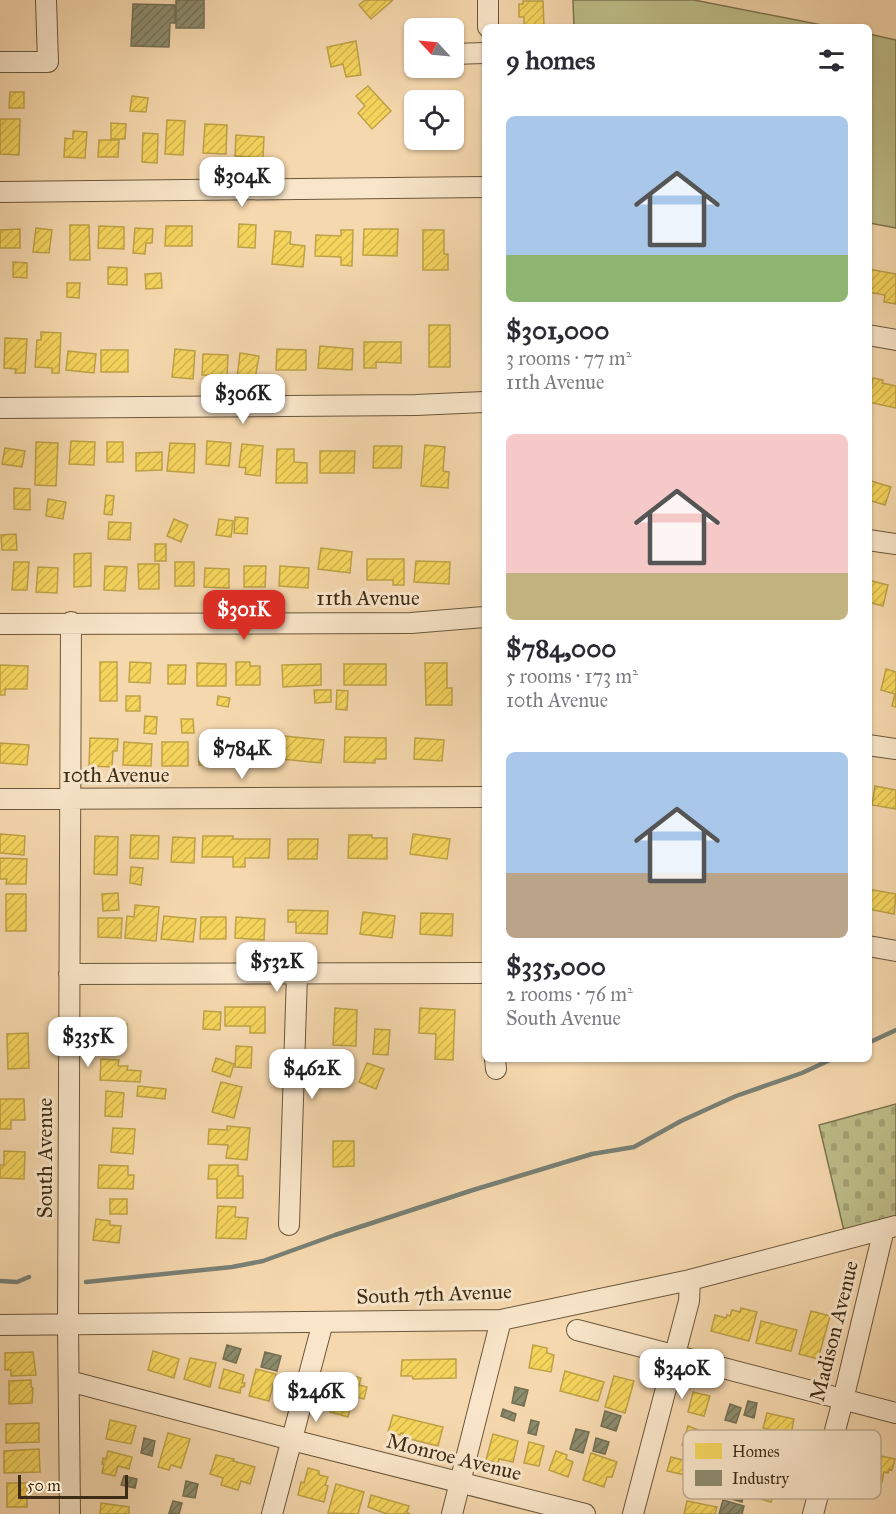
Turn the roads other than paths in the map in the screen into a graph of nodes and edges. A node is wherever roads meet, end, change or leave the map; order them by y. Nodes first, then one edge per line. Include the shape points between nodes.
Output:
1 (46, 0) edge
2 (488, 0) edge
3 (488, 24) edge
4 (482, 53) edge
5 (464, 54) edge
6 (0, 62) edge
7 (482, 187) edge
8 (0, 192) edge
9 (872, 336) edge
10 (896, 340) edge
11 (482, 402) edge
12 (0, 408) edge
13 (872, 541) edge
14 (896, 544) edge
15 (482, 617) edge
16 (71, 622) junction
17 (0, 624) edge
18 (872, 746) edge
19 (896, 749) edge
20 (482, 797) edge
21 (0, 799) edge
22 (70, 799) junction
23 (872, 947) edge
24 (896, 951) edge
25 (482, 973) edge
26 (69, 974) junction
27 (297, 974) junction
28 (289, 1225) dead end
29 (890, 1228) edge
30 (690, 1280) junction
31 (501, 1320) junction
32 (323, 1322) junction
33 (68, 1324) junction
34 (0, 1325) edge
35 (577, 1330) dead end
36 (675, 1357) junction
37 (69, 1381) junction
38 (843, 1400) junction
39 (896, 1413) edge
40 (835, 1430) edge
41 (292, 1440) junction
42 (460, 1483) junction
43 (817, 1499) edge
44 (70, 1514) edge
45 (272, 1514) edge
46 (452, 1514) edge
47 (585, 1514) edge
48 (633, 1514) edge
49 (813, 1514) edge

1 - 6 street via 48,62
2 - 3 street
4 - 5 street
7 - 8 street
9 - 10 street
11 - 12 street
13 - 14 street
15 - 16 street, 11th Avenue via 411,623
16 - 17 street, 11th Avenue
16 - 22 street, South Avenue
18 - 19 street
20 - 22 street, 10th Avenue
21 - 22 street, 10th Avenue
22 - 26 street, South Avenue
23 - 24 street
25 - 27 street
26 - 27 street
26 - 33 street, South Avenue
27 - 28 street
29 - 30 street, South 7th Avenue
29 - 38 street, Madison Avenue
30 - 31 street, South 7th Avenue
30 - 36 street via 689,1301
31 - 32 street, South 7th Avenue
31 - 42 street
32 - 33 street, South 7th Avenue
32 - 41 street
33 - 34 street, South 7th Avenue
33 - 37 street, South Avenue
35 - 36 street
36 - 38 street
36 - 48 street
37 - 41 street, Monroe Avenue
37 - 44 street, South Avenue
38 - 39 street
38 - 40 street, Madison Avenue
41 - 42 street, Monroe Avenue
41 - 45 street
42 - 46 street
42 - 47 street, Monroe Avenue
43 - 49 street, Madison Avenue

